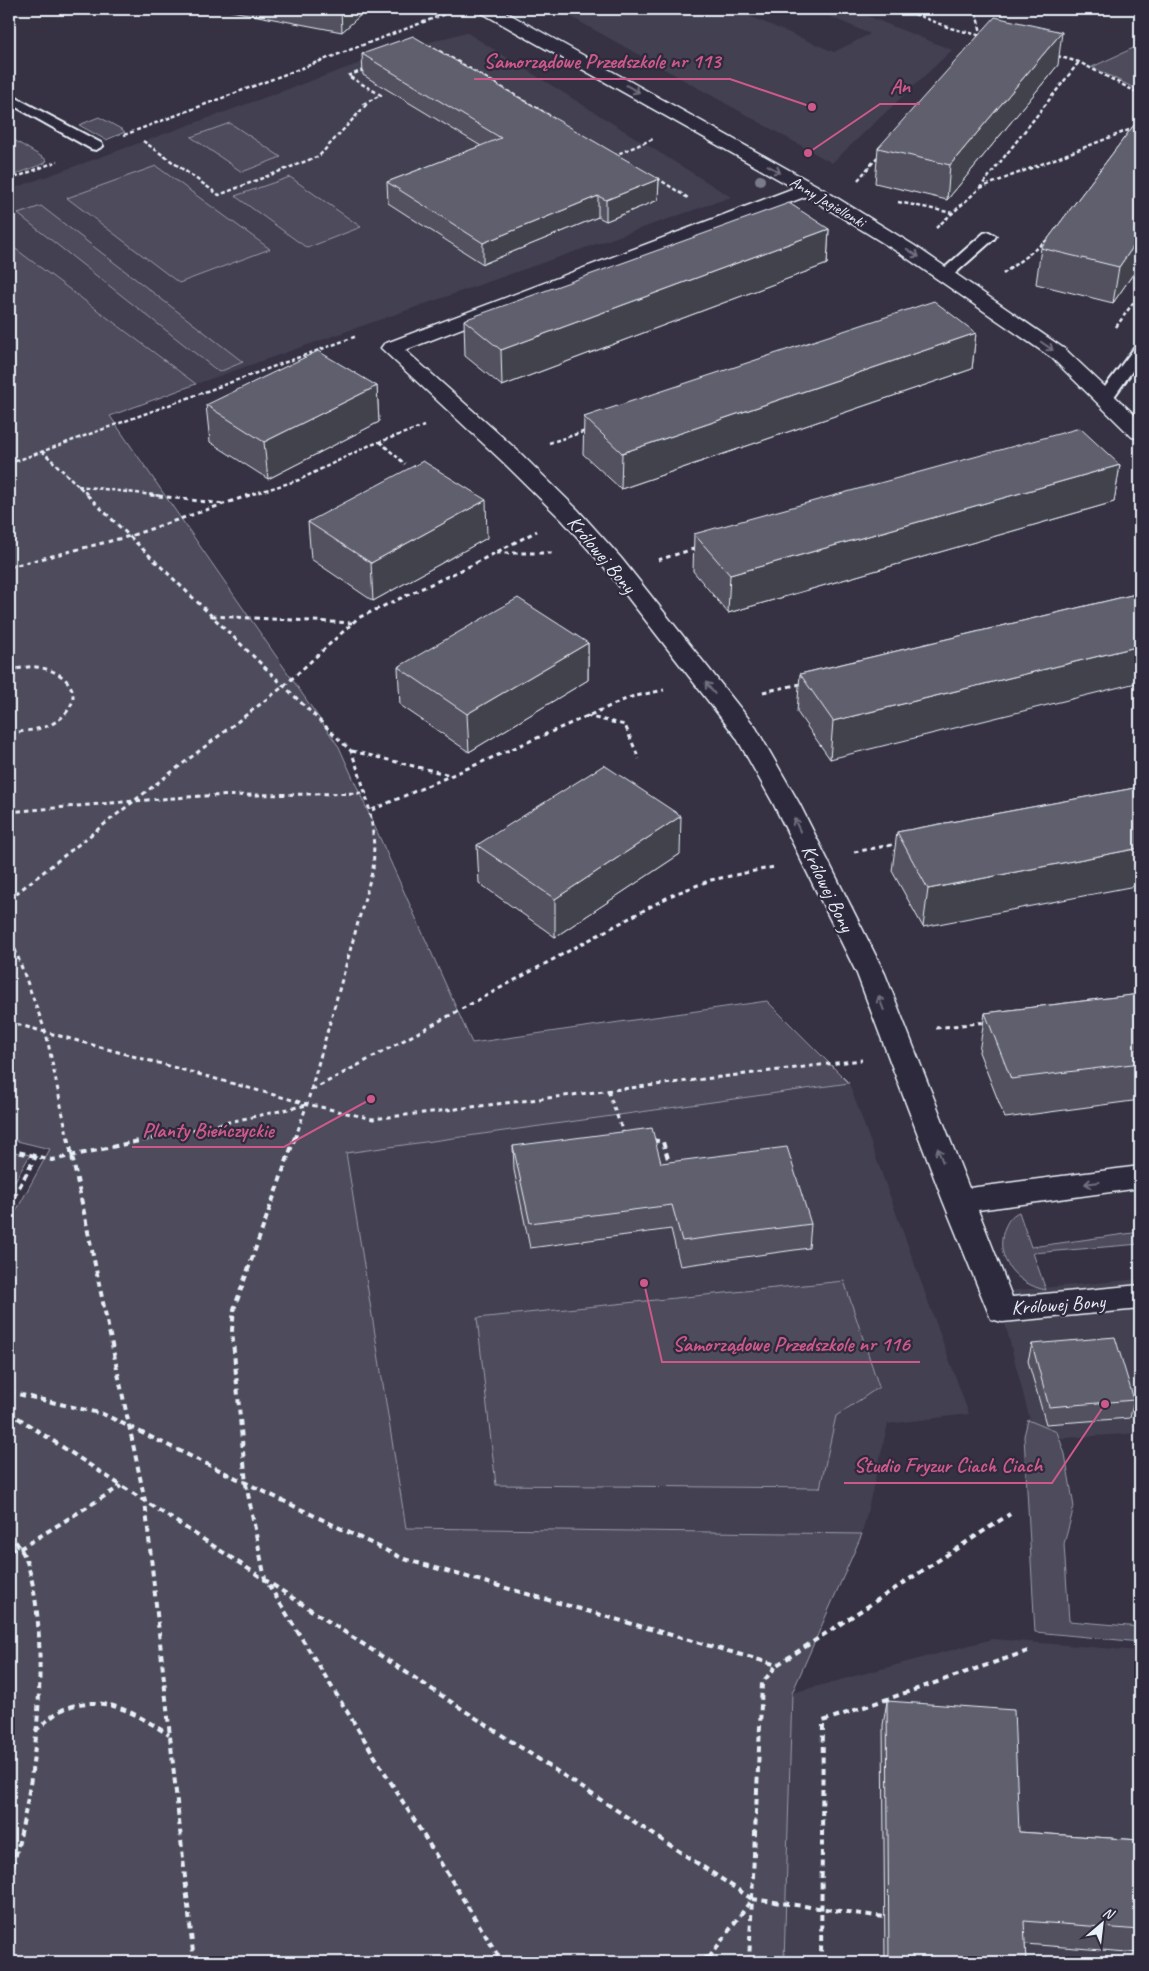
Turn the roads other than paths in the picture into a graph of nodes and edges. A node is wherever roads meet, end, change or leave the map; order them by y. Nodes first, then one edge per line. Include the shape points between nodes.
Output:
1 (488, 9) edge
2 (9, 98) edge
3 (96, 146) road end
4 (810, 188) junction
5 (989, 236) dead end
6 (945, 275) junction
7 (1140, 350) edge
8 (1105, 398) junction
9 (1140, 432) edge
10 (1140, 1177) edge
11 (958, 1200) junction
12 (1140, 1297) edge

1 -> 4 street, Anny Jagiellonki
2 - 3 lane
4 -> 6 street, Anny Jagiellonki
11 -> 4 street, Królowej Bony via 870,974 786,803 747,734 618,570 570,515 391,348
5 - 6 lane
6 -> 8 street, Anny Jagiellonki via 1058,354
7 - 8 lane
8 - 9 street, Anny Jagiellonki
10 -> 11 street
11 - 12 street, Królowej Bony via 1002,1310

